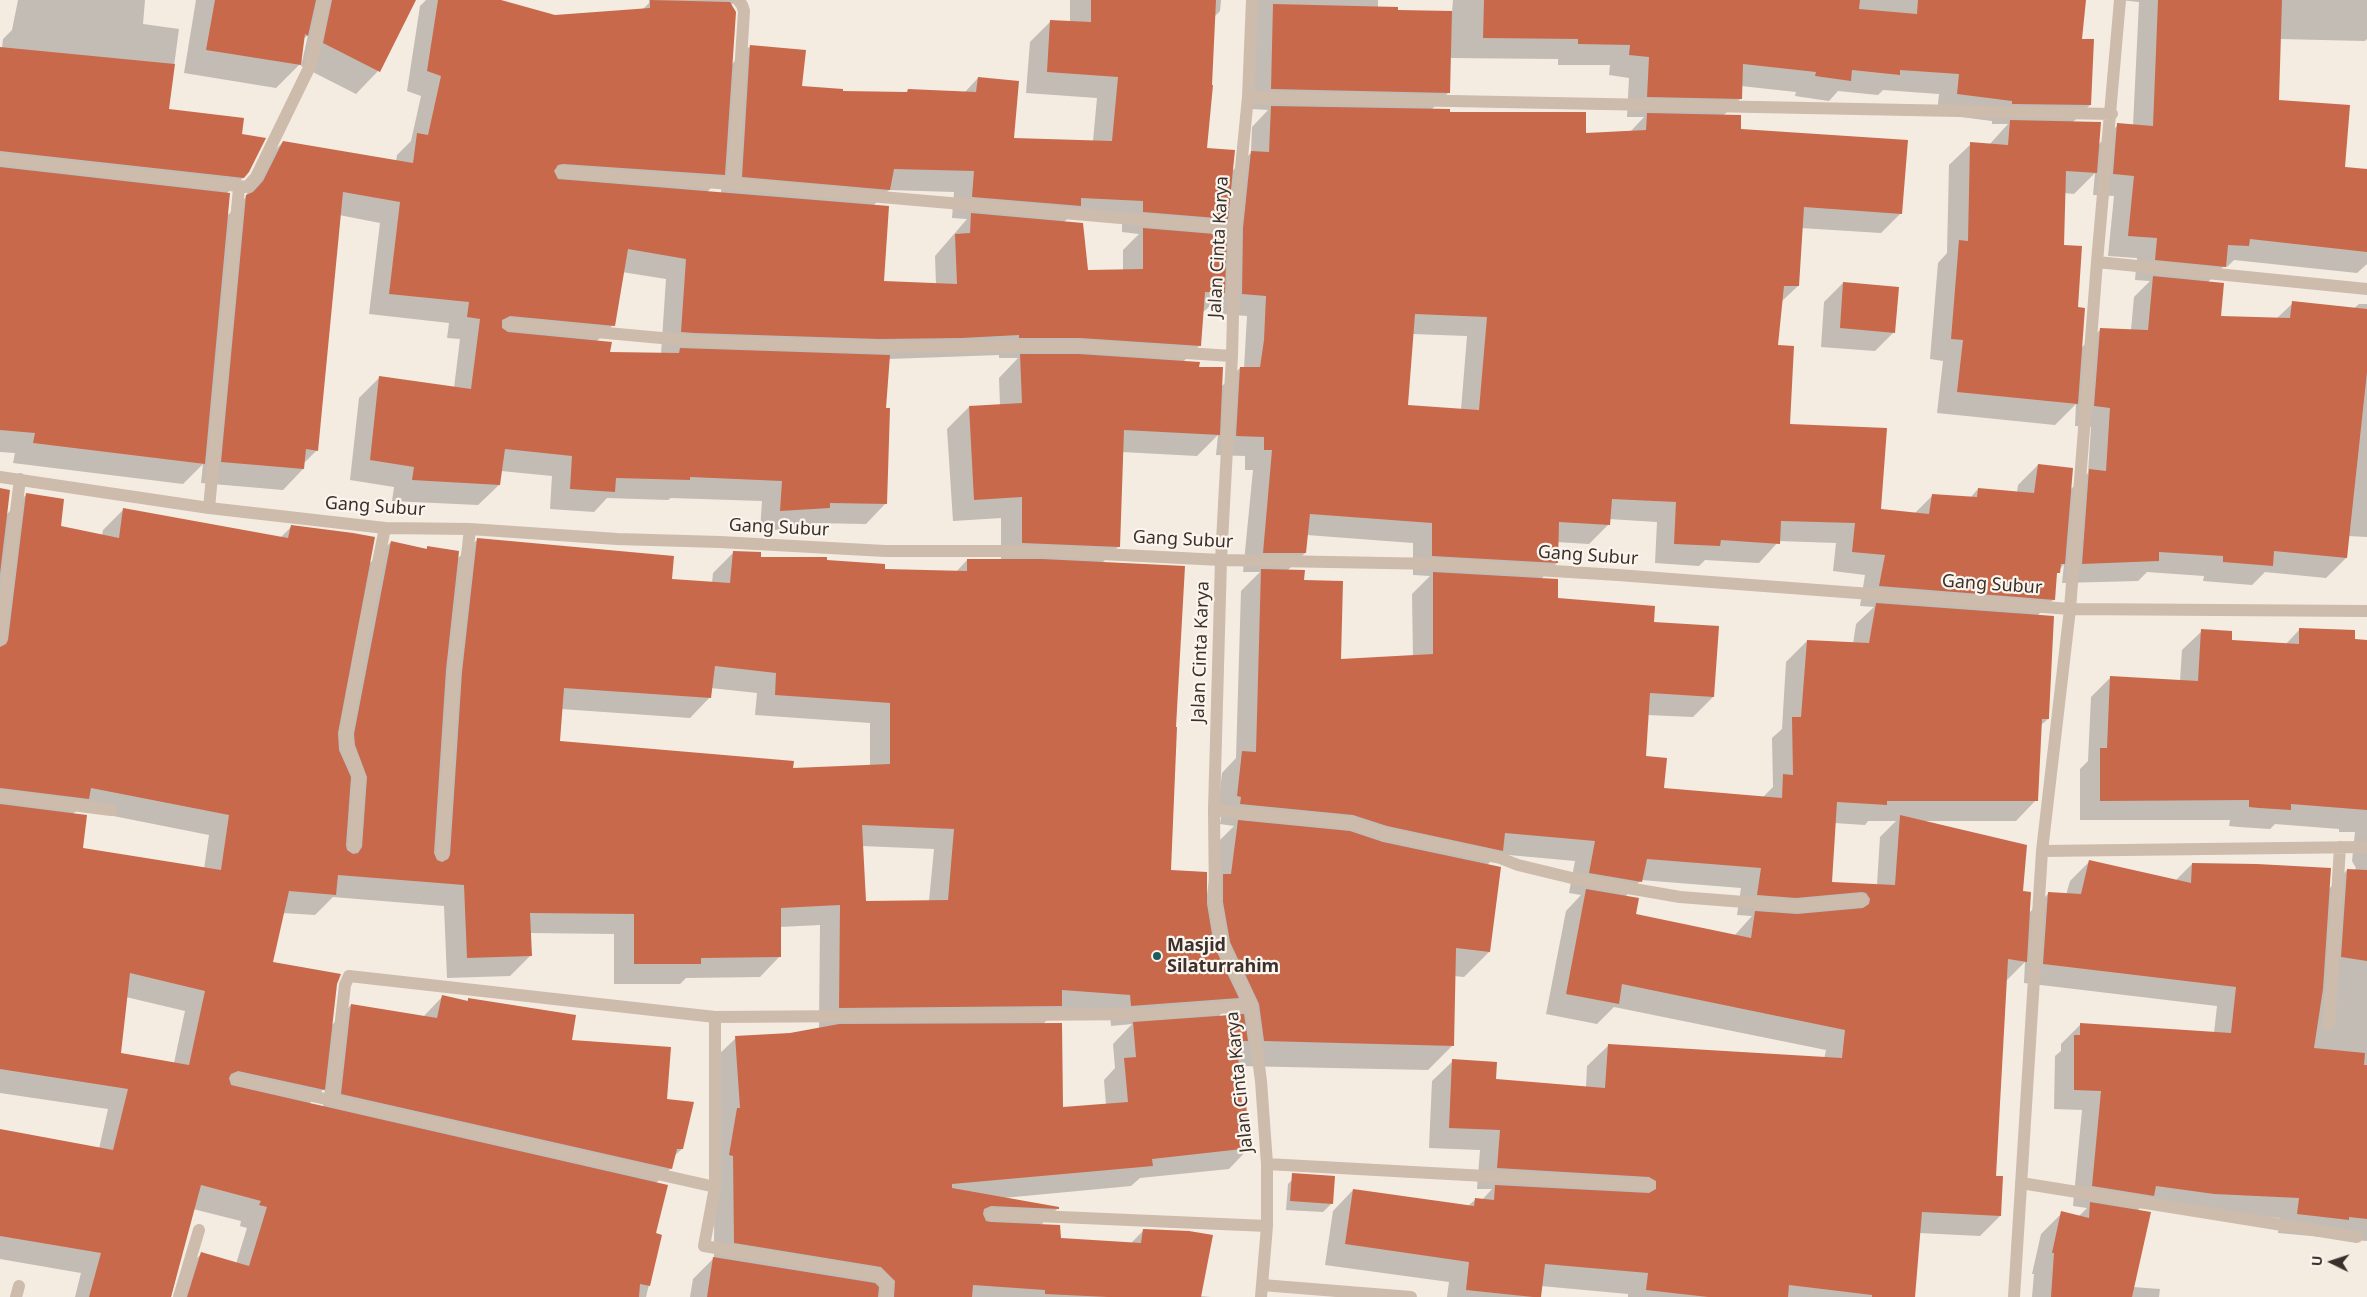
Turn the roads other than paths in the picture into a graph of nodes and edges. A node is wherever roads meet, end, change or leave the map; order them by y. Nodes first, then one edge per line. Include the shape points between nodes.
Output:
1 (324, 0) edge
2 (738, 0) edge
3 (1252, 0) edge
4 (2120, 0) edge
5 (1248, 97) junction
6 (2112, 114) junction
7 (0, 159) edge
8 (562, 172) dead end
9 (733, 184) junction
10 (239, 188) junction
11 (1235, 228) junction
12 (2097, 262) junction
13 (2367, 289) edge
14 (509, 324) dead end
15 (1232, 356) junction
16 (0, 477) edge
17 (20, 479) junction
18 (208, 508) junction
19 (385, 528) junction
20 (470, 529) junction
21 (1221, 560) junction
22 (2070, 609) junction
23 (2367, 612) edge
24 (0, 639) edge
25 (0, 796) edge
26 (110, 810) dead end
27 (1214, 810) junction
28 (354, 846) dead end
29 (2340, 847) junction
30 (2367, 847) edge
31 (2042, 850) junction
32 (442, 854) dead end
33 (1862, 900) dead end
34 (1251, 1005) junction
35 (715, 1017) junction
36 (2329, 1025) dead end
37 (237, 1080) dead end
38 (332, 1099) junction
39 (1267, 1164) junction
40 (2021, 1183) junction
41 (1649, 1185) dead end
42 (715, 1187) junction
43 (991, 1214) dead end
44 (1267, 1226) junction
45 (199, 1230) dead end
46 (2357, 1236) dead end
47 (1261, 1291) edge
48 (179, 1297) edge
49 (886, 1297) edge
50 (1411, 1297) edge
51 (2014, 1297) edge

1 - 10 street via 311,64 256,177 250,186
2 - 9 street via 744,11
3 - 5 street, Jalan Cinta Karya
4 - 6 street
5 - 6 street
5 - 11 street, Jalan Cinta Karya
6 - 12 street
7 - 10 street
8 - 9 street
9 - 11 street
10 - 18 street
11 - 15 street, Jalan Cinta Karya
12 - 13 street
12 - 22 street
14 - 15 street via 694,341 880,347 1079,346
15 - 21 street, Jalan Cinta Karya
16 - 17 street, Gang Subur
17 - 18 street, Gang Subur
17 - 24 street
18 - 19 street, Gang Subur
19 - 20 street, Gang Subur
19 - 28 street via 346,734 347,746 359,776
20 - 21 street, Gang Subur via 885,551 1042,551
20 - 32 street via 454,671
21 - 22 street, Gang Subur via 1440,564
21 - 27 street, Jalan Cinta Karya
22 - 23 street, Gang Subur
22 - 31 street
25 - 26 street
27 - 33 street via 1352,823 1385,834 1491,856 1576,879 1680,897 1796,906
27 - 34 street, Jalan Cinta Karya via 1215,904 1222,944
29 - 30 street
29 - 31 street
29 - 36 street
31 - 40 street
34 - 35 street via 1154,1014
34 - 39 street, Jalan Cinta Karya
35 - 38 street via 349,976 345,985
35 - 42 street
37 - 38 street
38 - 42 street
39 - 41 street
39 - 44 street, Jalan Cinta Karya
40 - 46 street
40 - 51 street
42 - 49 street via 704,1246 880,1275 887,1284
43 - 44 street
44 - 47 street, Jalan Cinta Karya
45 - 48 street
47 - 50 street

